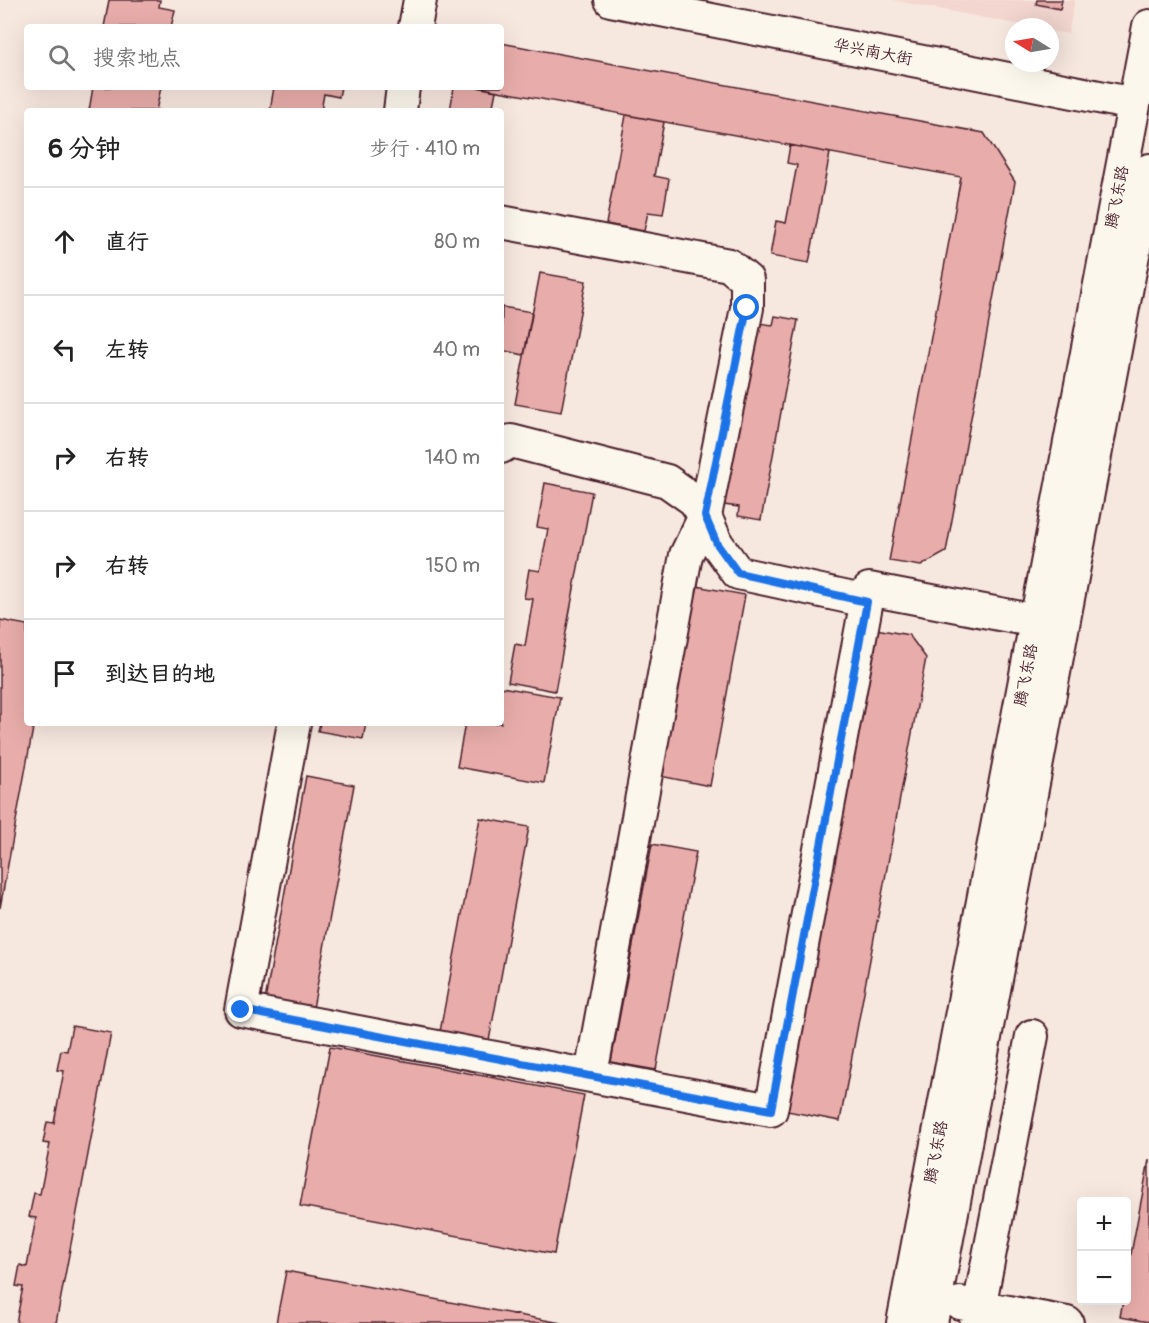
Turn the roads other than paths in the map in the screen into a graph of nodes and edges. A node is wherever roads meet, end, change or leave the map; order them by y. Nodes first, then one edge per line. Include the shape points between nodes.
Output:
1 (420, 0) edge
2 (611, 0) edge
3 (416, 24) edge
4 (1149, 26) edge
5 (403, 90) edge
6 (1134, 104) junction
7 (400, 108) edge
8 (1149, 170) edge
9 (504, 223) edge
10 (504, 445) edge
11 (705, 516) junction
12 (867, 602) junction
13 (1036, 621) junction
14 (293, 726) edge
15 (1032, 1036) dead end
16 (594, 1058) dead end
17 (933, 1311) edge
18 (978, 1315) edge
19 (903, 1323) edge
20 (1067, 1323) edge

1 - 3 street
2 - 6 street, 华兴南大街
4 - 6 street, 腾飞东路
5 - 7 street
6 - 13 street, 腾飞东路
8 - 17 street, 腾飞东路
9 - 11 street via 729,265 747,280 747,308
10 - 11 street via 511,441 667,481 694,500
11 - 12 street via 717,544 738,573
11 - 16 street via 686,555
12 - 13 street via 869,589
12 - 14 street via 771,1110 241,1010
13 - 19 street, 腾飞东路
15 - 18 street
17 - 18 street
18 - 20 street

